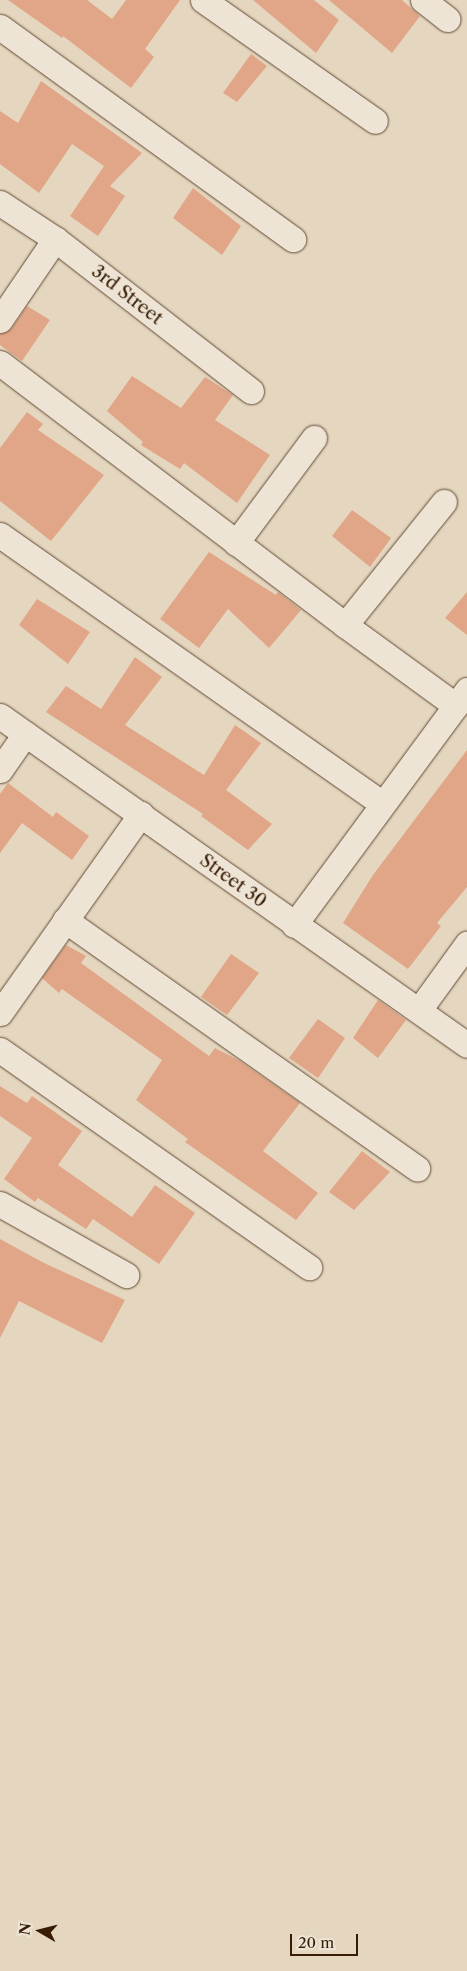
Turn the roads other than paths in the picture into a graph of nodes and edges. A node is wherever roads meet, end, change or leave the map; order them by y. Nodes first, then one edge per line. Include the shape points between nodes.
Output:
1 (203, 0) edge
2 (423, 0) edge
3 (448, 18) dead end
4 (0, 26) edge
5 (375, 121) dead end
6 (0, 202) edge
7 (292, 238) dead end
8 (55, 239) junction
9 (0, 320) edge
10 (0, 363) edge
11 (251, 391) dead end
12 (314, 438) dead end
13 (444, 502) dead end
14 (0, 535) edge
15 (236, 543) junction
16 (345, 625) junction
17 (461, 698) edge
18 (0, 716) edge
19 (25, 734) junction
20 (0, 770) edge
21 (382, 802) junction
22 (141, 814) junction
23 (65, 920) junction
24 (294, 925) junction
25 (467, 944) edge
26 (419, 1010) junction
27 (0, 1013) edge
28 (467, 1044) edge
29 (0, 1050) edge
30 (417, 1168) dead end
31 (0, 1204) edge
32 (309, 1267) dead end
33 (126, 1275) dead end

1 - 5 street
2 - 3 street
4 - 7 street
6 - 8 street, 3rd Street
8 - 9 street
8 - 11 street, 3rd Street
10 - 15 street
12 - 15 street
13 - 16 street
14 - 21 street
15 - 16 street
16 - 17 street
17 - 21 street
18 - 19 street, Street 30
19 - 20 street
19 - 22 street, Street 30
21 - 24 street
22 - 23 street
22 - 24 street, Street 30
23 - 27 street
23 - 30 street
24 - 26 street, Street 30
25 - 26 street
26 - 28 street, Street 30
29 - 32 street
31 - 33 street

